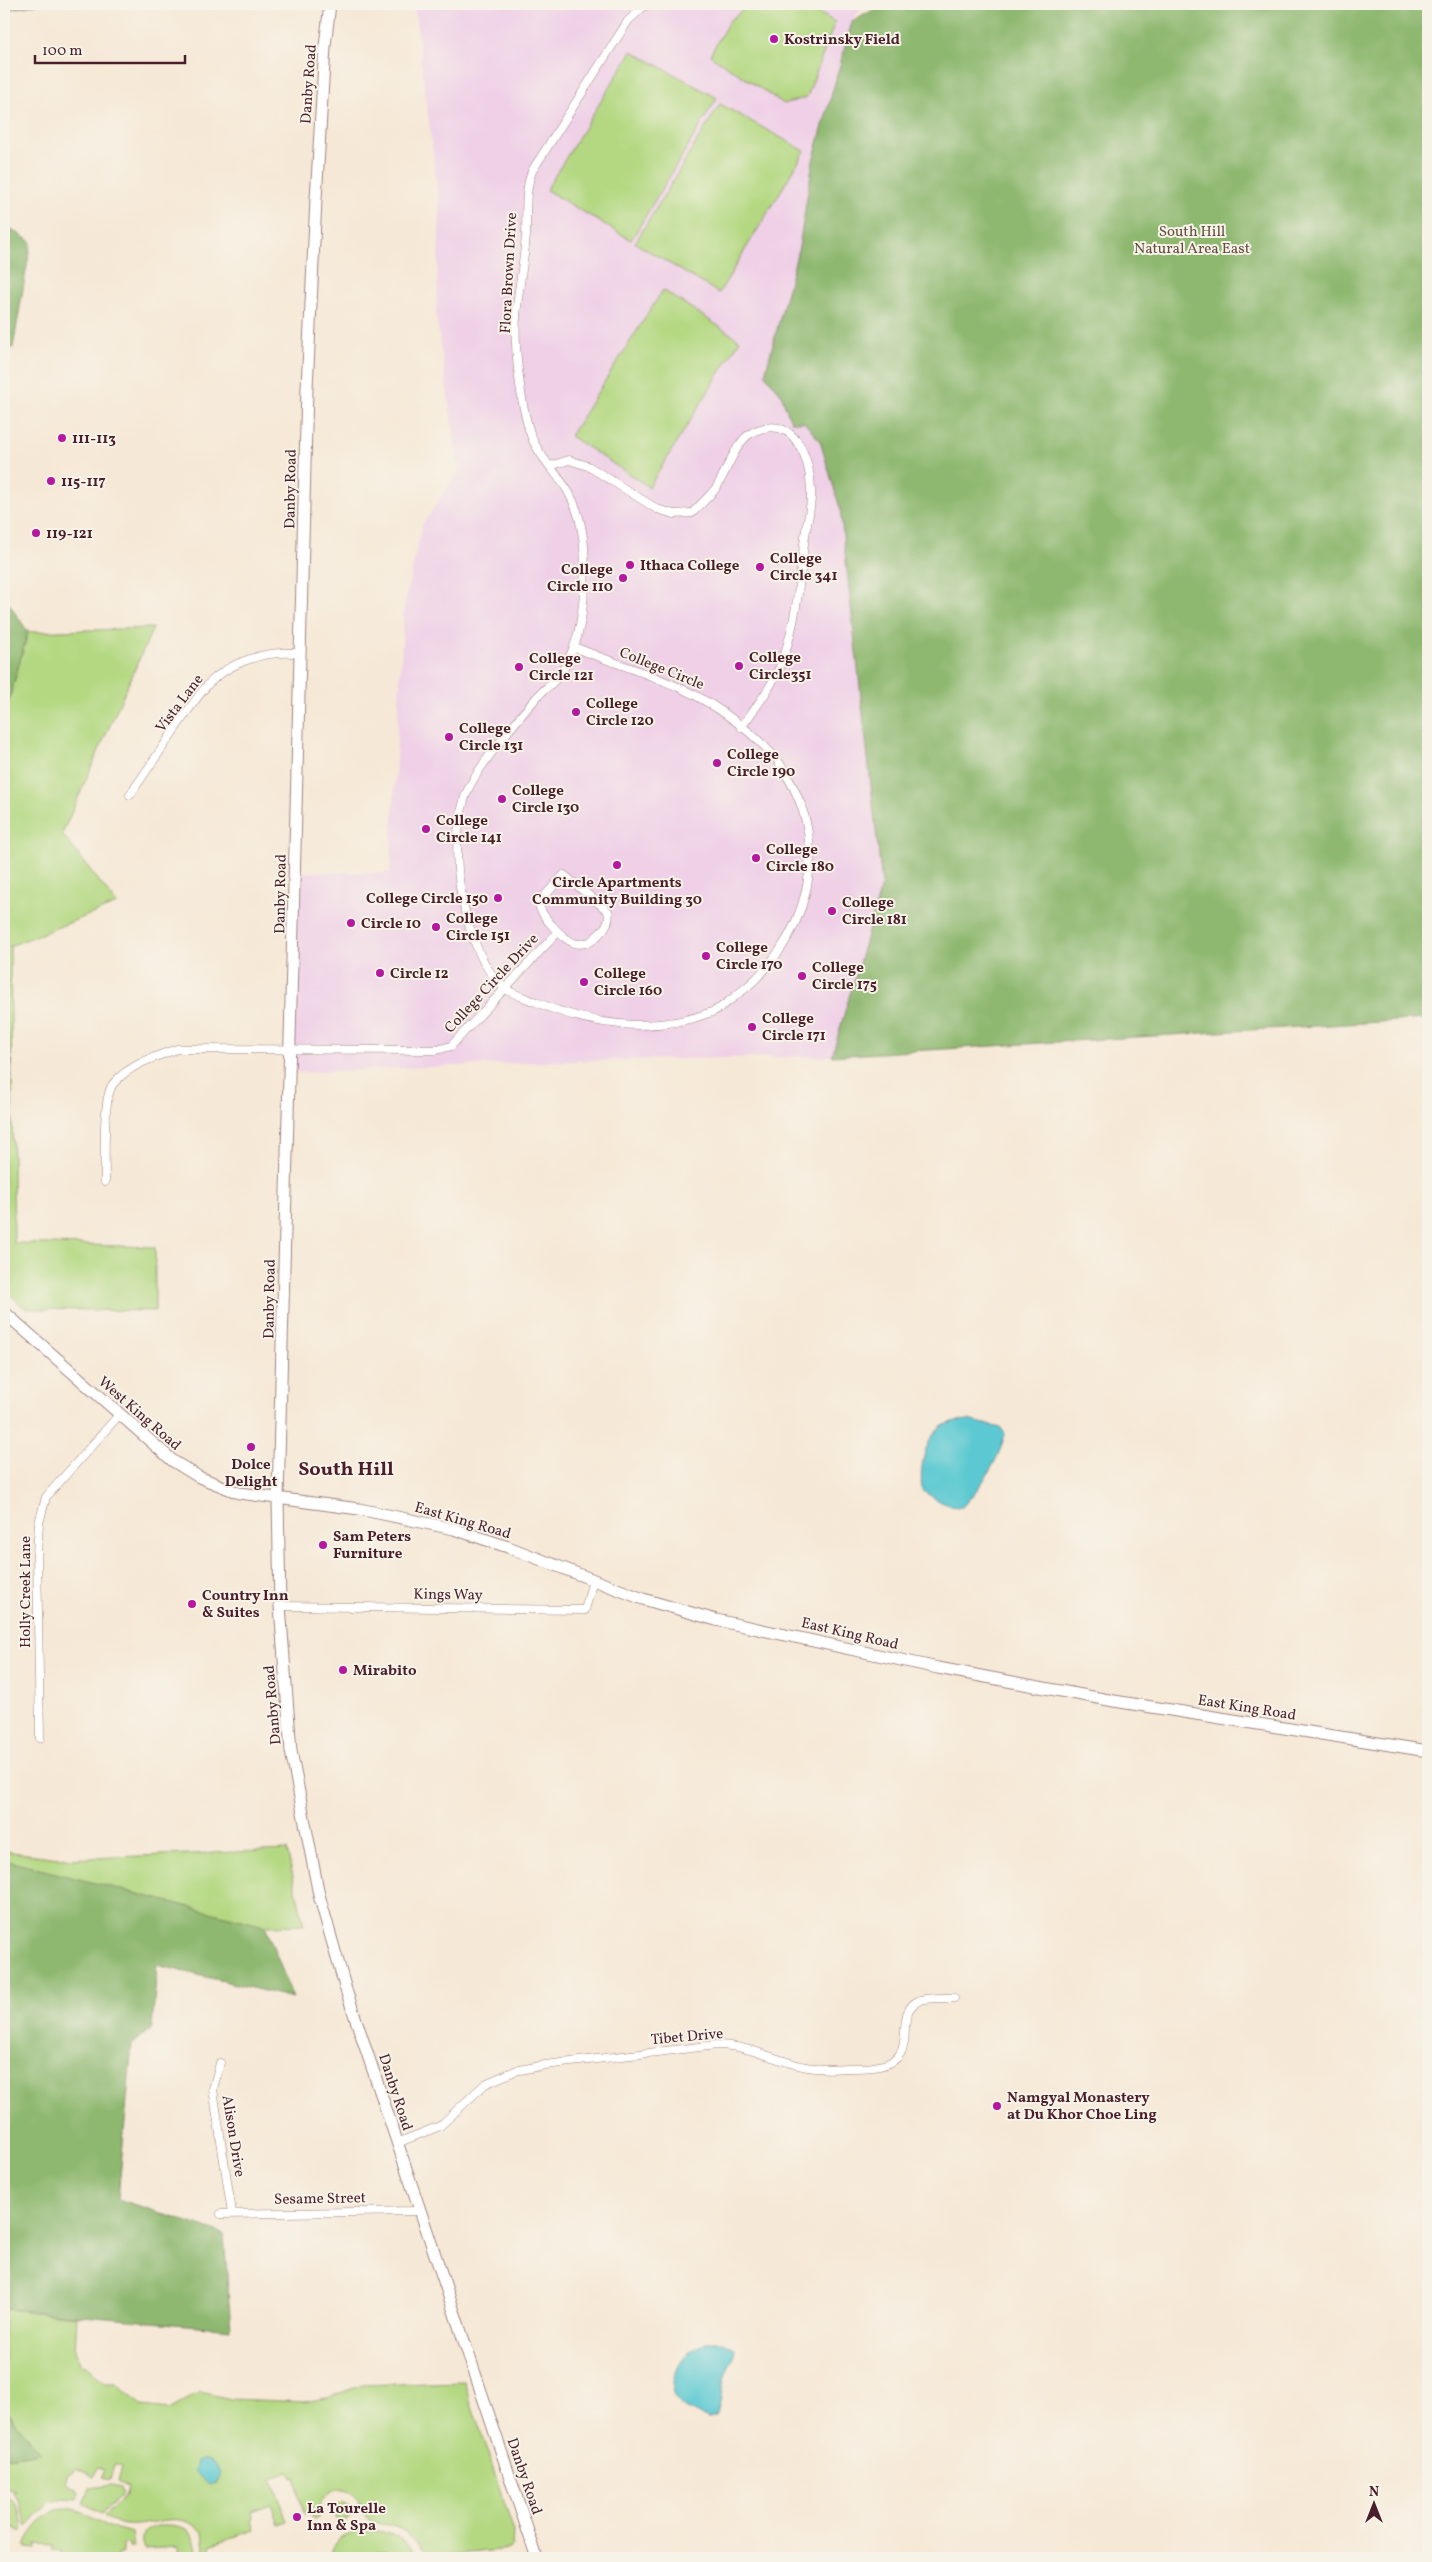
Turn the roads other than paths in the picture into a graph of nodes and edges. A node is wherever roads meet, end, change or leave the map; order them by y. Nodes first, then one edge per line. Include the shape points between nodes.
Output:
1 (330, 4) edge
2 (646, 4) edge
3 (550, 466) junction
4 (574, 647) junction
5 (301, 654) junction
6 (741, 727) junction
7 (130, 795) dead end
8 (558, 932) junction
9 (505, 989) junction
10 (291, 1049) junction
11 (105, 1182) dead end
12 (4, 1312) edge
13 (118, 1414) junction
14 (278, 1498) junction
15 (593, 1580) junction
16 (280, 1606) junction
17 (40, 1738) dead end
18 (1428, 1751) edge
19 (954, 1998) dead end
20 (220, 2063) dead end
21 (397, 2143) junction
22 (420, 2211) junction
23 (232, 2213) junction
24 (221, 2214) dead end
25 (536, 2558) edge

1 - 5 main road, Danby Road via 308,371
2 - 3 street, Flora Brown Drive via 624,28 527,183 517,337 527,425 534,444
3 - 4 street, College Circle via 570,494 583,529 582,619
3 - 6 street via 569,460 588,466 658,509 674,514 692,513 716,488 740,445 752,432 771,428 786,430 795,437 803,450 811,492 798,592 784,656 774,681
4 - 6 street, College Circle via 668,682 708,702
4 - 9 street, College Circle via 560,674 515,724 466,794 458,832 458,870 471,936 487,967
5 - 7 street, Vista Lane via 282,653 252,659 212,680
5 - 10 main road, Danby Road
6 - 9 street, College Circle via 775,757 785,772 799,795 811,839 810,881 798,916 779,953 752,984 714,1012 664,1023 611,1025 565,1014
8 - 8 street via 574,943 582,944 597,936 610,917 564,875 539,902 538,908
8 - 9 street, College Circle Drive
9 - 10 street, College Circle Drive via 451,1046 437,1050
10 - 11 street, College Circle Drive via 177,1049 130,1069 112,1085 105,1123
10 - 14 main road, Danby Road
12 - 13 main road, West King Road
13 - 14 main road, West King Road via 173,1461 199,1477 239,1492
13 - 17 street, Holly Creek Lane via 46,1497 39,1523 36,1554
14 - 15 main road, East King Road via 359,1509 454,1529
14 - 16 main road, Danby Road
15 - 16 street, Kings Way via 585,1610
15 - 18 main road, East King Road via 643,1599 716,1620 938,1668 1114,1701
16 - 21 main road, Danby Road via 291,1751 319,1895 346,1990
19 - 21 street, Tibet Drive via 921,2000 914,2004 908,2011 904,2050 898,2058 881,2066 807,2067 738,2047 717,2045 545,2065 498,2077 473,2093 440,2126
20 - 23 street, Alison Drive via 213,2088
21 - 22 main road, Danby Road
22 - 23 street, Sesame Street
22 - 25 main road, Danby Road
23 - 24 street, Sesame Street

